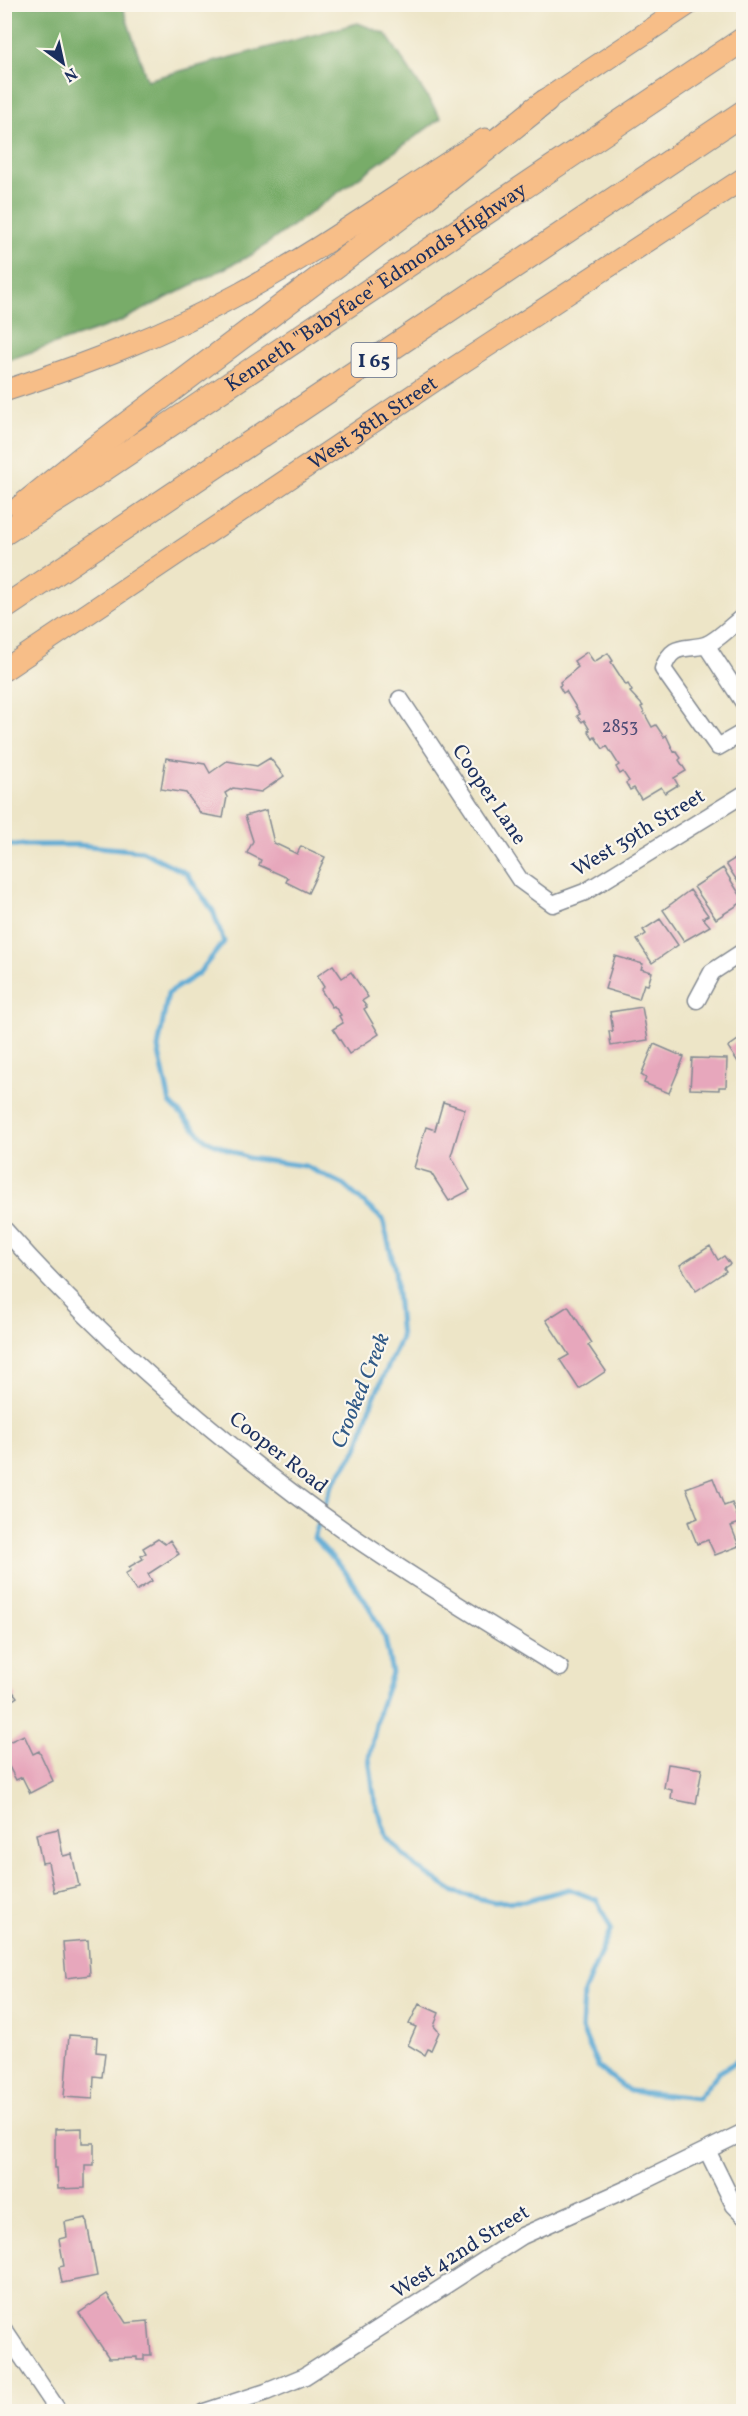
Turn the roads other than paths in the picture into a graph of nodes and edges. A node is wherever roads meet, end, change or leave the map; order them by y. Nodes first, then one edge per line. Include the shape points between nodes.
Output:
1 (689, 4) edge
2 (744, 39) edge
3 (546, 101) junction
4 (744, 112) edge
5 (744, 178) edge
6 (4, 391) edge
7 (4, 521) edge
8 (4, 533) edge
9 (4, 609) edge
10 (744, 616) edge
11 (706, 645) junction
12 (4, 670) edge
13 (400, 699) dead end
14 (744, 703) edge
15 (744, 732) edge
16 (744, 794) edge
17 (553, 904) joint
18 (744, 951) edge
19 (697, 1000) dead end
20 (4, 1229) edge
21 (560, 1668) dead end
22 (744, 2132) edge
23 (707, 2150) junction
24 (744, 2215) edge
25 (4, 2330) edge
26 (59, 2412) edge
27 (204, 2412) edge

1 - 3 main road
2 - 8 highway, Kenneth "Babyface" Edmonds Highway
3 - 6 main road via 240,293 146,340
3 - 7 highway
4 - 9 highway, I 65
5 - 12 main road, West 38th Street
10 - 11 street
11 - 14 street
11 - 15 street via 682,647 667,657 663,669 718,747
13 - 17 street, Cooper Lane via 520,880
16 - 17 street, West 39th Street via 585,892
18 - 19 street via 711,972
20 - 21 street, Cooper Road via 83,1312 201,1420 344,1530
22 - 23 street, West 42nd Street
23 - 24 street via 734,2205
23 - 27 street, West 42nd Street via 522,2236 305,2376
25 - 26 street

